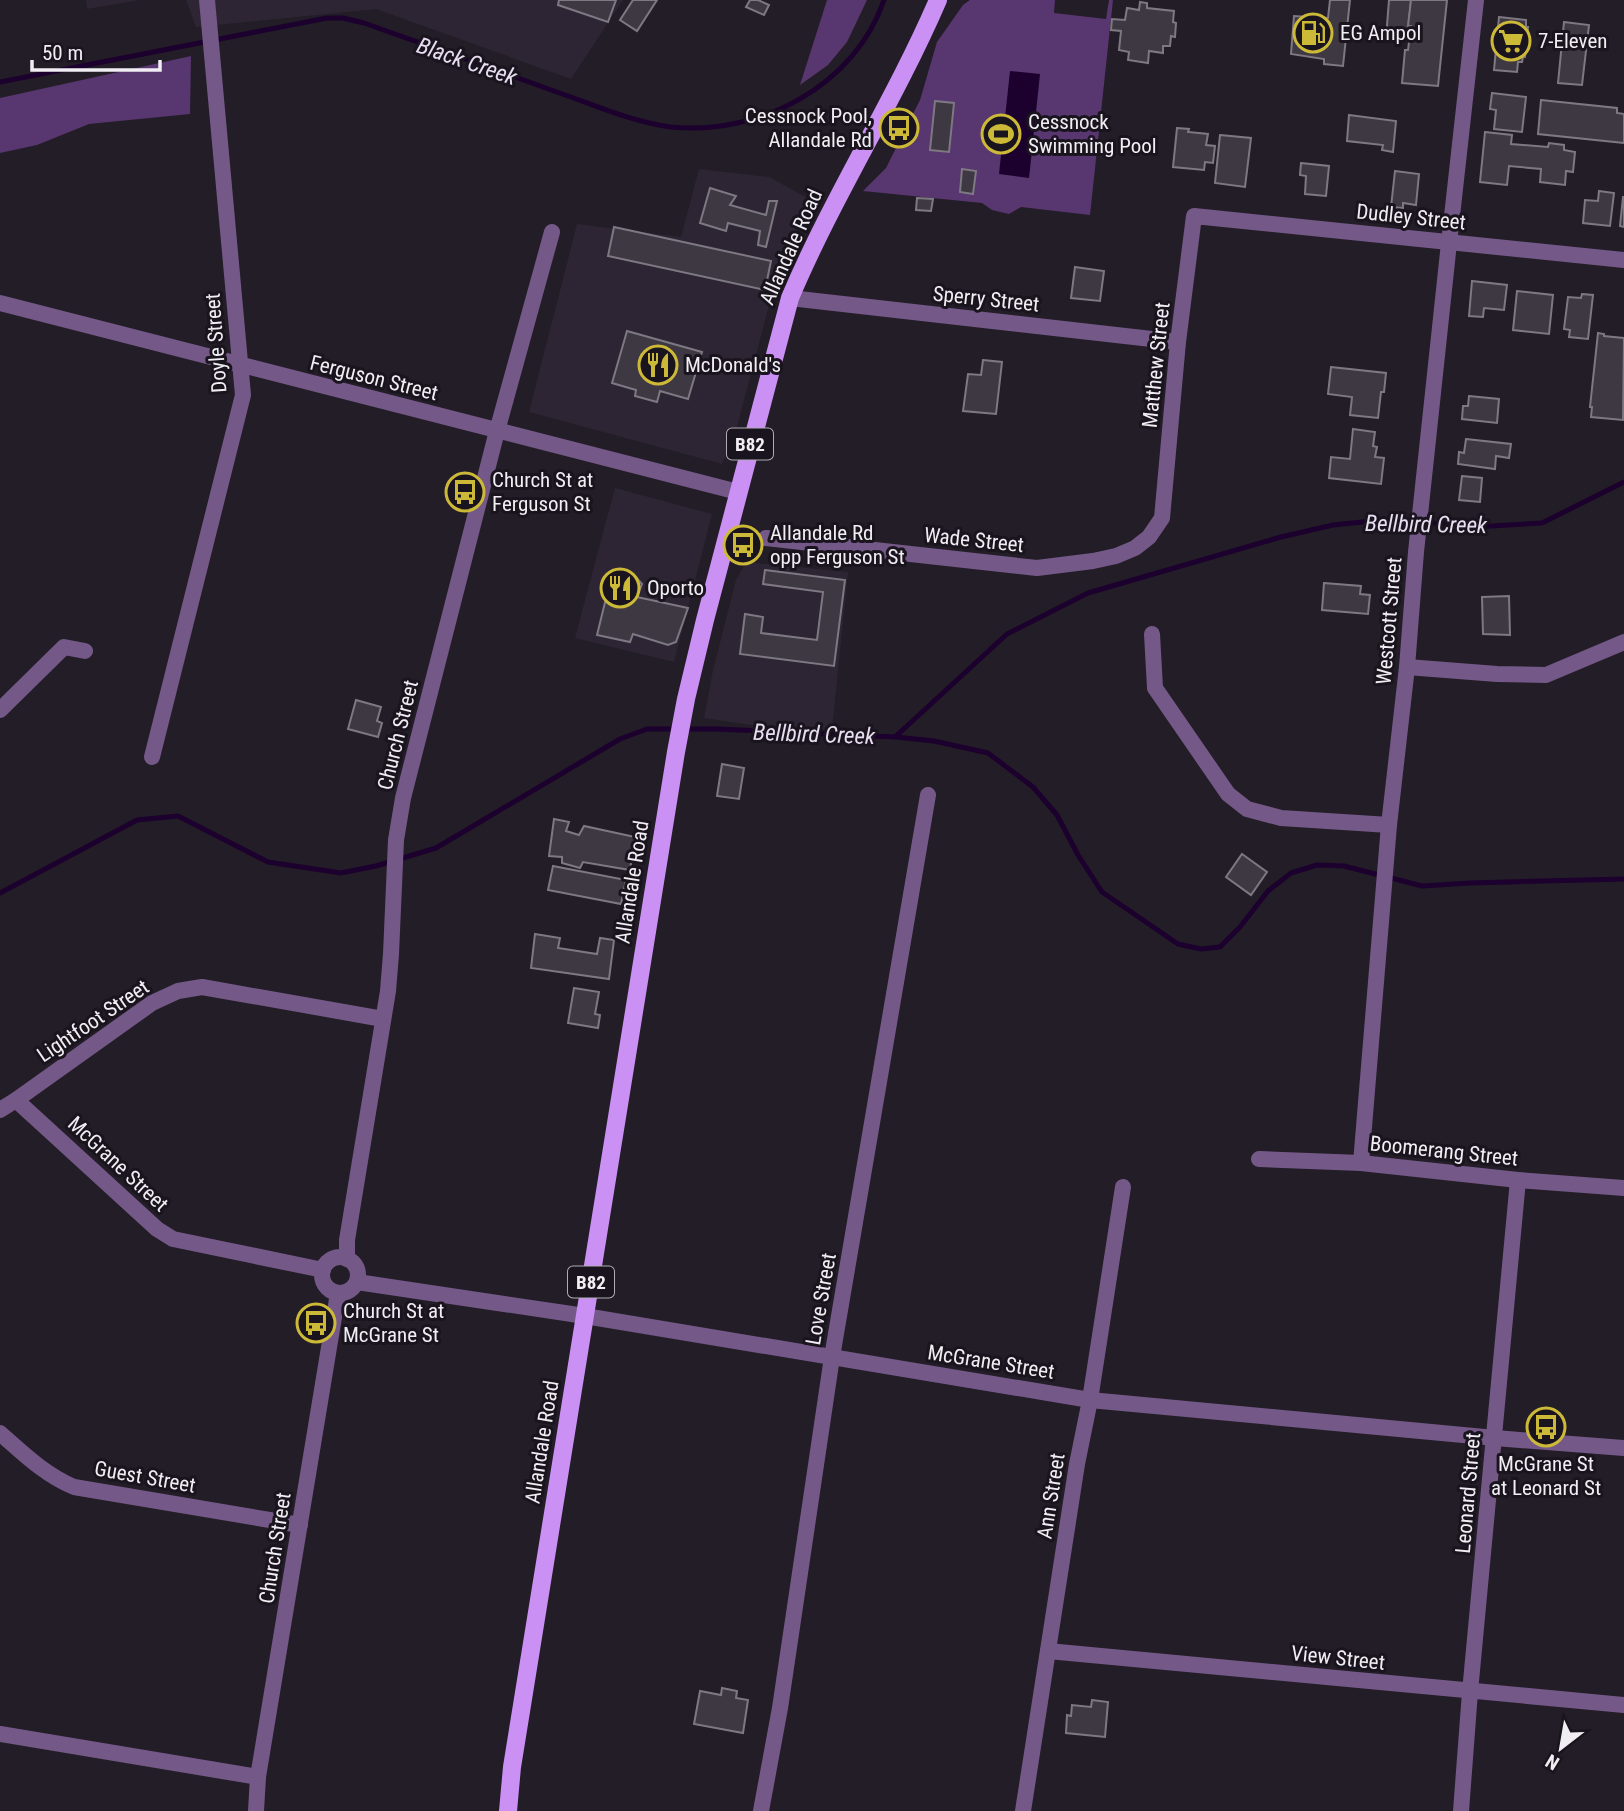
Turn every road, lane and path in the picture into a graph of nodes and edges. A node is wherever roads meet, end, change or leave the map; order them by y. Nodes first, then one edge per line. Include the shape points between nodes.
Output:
1 (207, 0) edge
2 (938, 0) edge
3 (948, 0) edge
4 (1476, 0) edge
5 (917, 49) junction
6 (1194, 216) joint
7 (552, 232) dead end
8 (1449, 243) junction
9 (1624, 260) edge
10 (790, 298) junction
11 (0, 303) edge
12 (1178, 342) junction
13 (241, 366) junction
14 (497, 431) junction
15 (738, 492) junction
16 (1161, 519) joint
17 (766, 538) dead end
18 (1152, 634) dead end
19 (1624, 642) edge
20 (85, 651) dead end
21 (1407, 667) junction
22 (0, 710) edge
23 (152, 757) dead end
24 (928, 795) dead end
25 (1389, 825) junction
26 (383, 1019) junction
27 (16, 1100) junction
28 (0, 1110) edge
29 (1259, 1159) dead end
30 (1361, 1163) junction
31 (1518, 1180) junction
32 (1123, 1187) dead end
33 (1624, 1188) edge
34 (346, 1259) junction
35 (323, 1270) junction
36 (357, 1282) junction
37 (338, 1293) junction
38 (585, 1316) junction
39 (832, 1357) junction
40 (1090, 1400) junction
41 (0, 1433) edge
42 (1494, 1438) junction
43 (1624, 1448) edge
44 (300, 1525) junction
45 (1048, 1651) junction
46 (1470, 1692) junction
47 (1624, 1705) edge
48 (0, 1734) edge
49 (258, 1777) junction
50 (256, 1811) edge
51 (508, 1811) edge
52 (761, 1811) edge
53 (1023, 1811) edge
54 (1461, 1811) edge

1 - 13 street, Doyle Street
2 - 5 main road, Allandale Road / B82
3 - 5 main road
4 - 8 street, Westcott Street
5 - 10 main road, Allandale Road / B82 via 809,252
6 - 8 street, Dudley Street
6 - 12 street, Matthew Street
7 - 14 street, Church Street
8 - 9 street, Dudley Street
8 - 21 street, Westcott Street
10 - 12 street, Sperry Street
10 - 15 main road, Allandale Road / B82
11 - 13 street, Ferguson Street
12 - 16 street, Matthew Street
13 - 14 street, Ferguson Street
13 - 23 street, Doyle Street via 243,394
14 - 15 street, Ferguson Street
14 - 26 street, Church Street via 403,798
15 - 38 main road, Allandale Road / B82 via 676,752
16 - 17 street, Wade Street via 1149,537 1126,552 1037,568
18 - 25 street via 1155,688 1228,794 1247,809 1281,818
19 - 21 street via 1546,675
20 - 22 street via 64,648
21 - 25 street, Westcott Street
24 - 39 street, Love Street
25 - 30 street, Westcott Street
26 - 27 street, Lightfoot Street via 202,987 178,991 152,1003
26 - 34 street, Church Street
27 - 28 street, Lightfoot Street
27 - 35 street, McGrane Street via 173,1239
29 - 30 street, Boomerang Street
30 - 31 street, Boomerang Street
31 - 33 street, Boomerang Street
31 - 42 street, Leonard Street
32 - 40 street, Ann Street
34 - 35 street via 330,1260
34 - 36 street via 356,1268
35 - 37 street via 325,1285
36 - 37 street via 349,1291
36 - 38 street, McGrane Street
37 - 44 street, Church Street
38 - 39 street, McGrane Street
38 - 51 main road, Allandale Road / B82
39 - 40 street, McGrane Street
39 - 52 street, Love Street
40 - 42 street, McGrane Street
40 - 45 street, Ann Street
41 - 44 street, Guest Street via 55,1479 74,1487
42 - 43 street, McGrane Street
42 - 46 street, Leonard Street
44 - 49 street, Church Street
45 - 46 street, View Street
45 - 53 street, Ann Street
46 - 47 street, View Street
46 - 54 street, Leonard Street
48 - 49 street
49 - 50 street, Church Street

